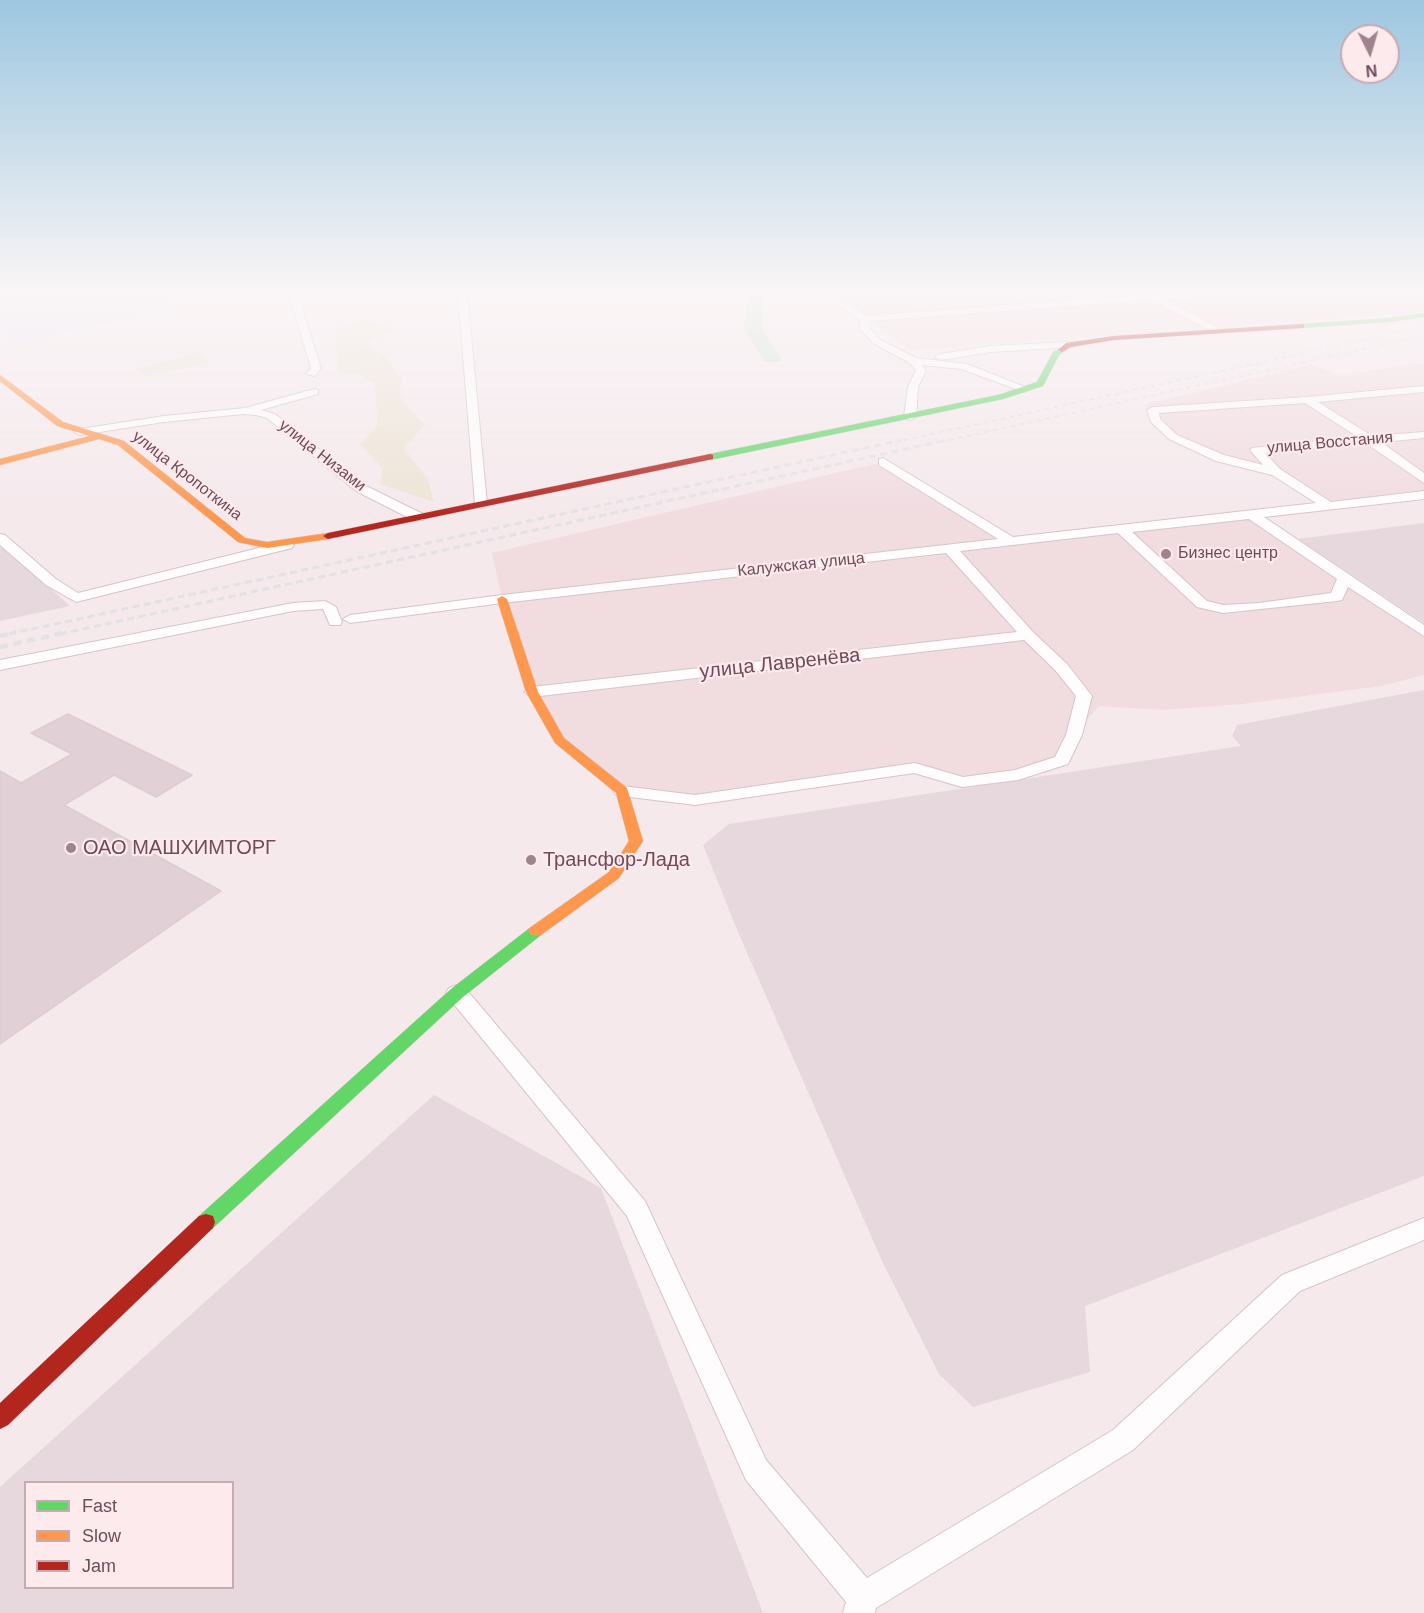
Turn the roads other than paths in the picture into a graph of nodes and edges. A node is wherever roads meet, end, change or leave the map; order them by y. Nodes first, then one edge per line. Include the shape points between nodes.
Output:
1 (316, 367) edge
2 (469, 367) edge
3 (919, 367) edge
4 (964, 367) edge
5 (1049, 367) edge
6 (311, 374) dead end
7 (0, 377) edge
8 (1025, 389) junction
9 (1424, 389) edge
10 (314, 392) dead end
11 (1306, 400) junction
12 (243, 411) junction
13 (910, 417) junction
14 (80, 432) junction
15 (1424, 435) edge
16 (96, 437) junction
17 (1370, 440) junction
18 (1256, 450) junction
19 (1220, 458) junction
20 (0, 462) edge
21 (883, 462) dead end
22 (1276, 472) junction
23 (1424, 479) edge
24 (1424, 495) edge
25 (481, 504) junction
26 (1329, 506) junction
27 (1252, 515) junction
28 (418, 517) junction
29 (1121, 530) junction
30 (0, 538) edge
31 (1010, 541) junction
32 (297, 543) junction
33 (949, 548) junction
34 (1345, 578) junction
35 (502, 599) junction
36 (1424, 632) edge
37 (1028, 635) junction
38 (0, 665) edge
39 (532, 692) junction
40 (622, 791) junction
41 (457, 993) junction
42 (1424, 1229) edge
43 (0, 1418) edge
44 (861, 1605) edge

1 - 6 street
2 - 25 street
3 - 13 street
4 - 8 street
5 - 8 street via 1040,384
7 - 14 street, улица Кропоткина via 60,424
8 - 13 street, улица Кропоткина
9 - 11 street
10 - 12 street
11 - 17 street
11 - 19 street via 1153,410 1155,420 1173,437
12 - 14 street, улица Низами
12 - 28 street, улица Низами via 271,416 360,488
13 - 25 street, улица Кропоткина
14 - 16 street, улица Кропоткина
15 - 17 street, улица Восстания
16 - 20 street
16 - 32 street, улица Кропоткина via 121,443 242,540 267,545
17 - 18 street, улица Восстания
17 - 23 street
18 - 19 street
18 - 22 street, улица Восстания
19 - 22 street
21 - 31 street
22 - 26 street, улица Восстания
24 - 26 street, Калужская улица
25 - 28 street, улица Кропоткина
26 - 27 street, Калужская улица
27 - 29 street, Калужская улица
27 - 34 street
28 - 32 street, улица Кропоткина
29 - 31 street, Калужская улица
29 - 34 street via 1202,604 1223,609 1337,597
30 - 32 street via 76,598
31 - 33 street, Калужская улица
33 - 35 street, Калужская улица
33 - 37 street
34 - 36 street
35 - 38 street, Калужская улица via 343,620 325,605 293,607
35 - 39 street
37 - 39 street, улица Лавренёва
37 - 40 street via 1084,696 1074,735 1062,760 1018,775 962,782 915,768 695,800
39 - 40 street via 559,740
40 - 41 street via 636,841 614,875
41 - 43 street via 151,1273
41 - 44 street via 636,1209 756,1470
42 - 44 street via 1290,1282 1123,1440

